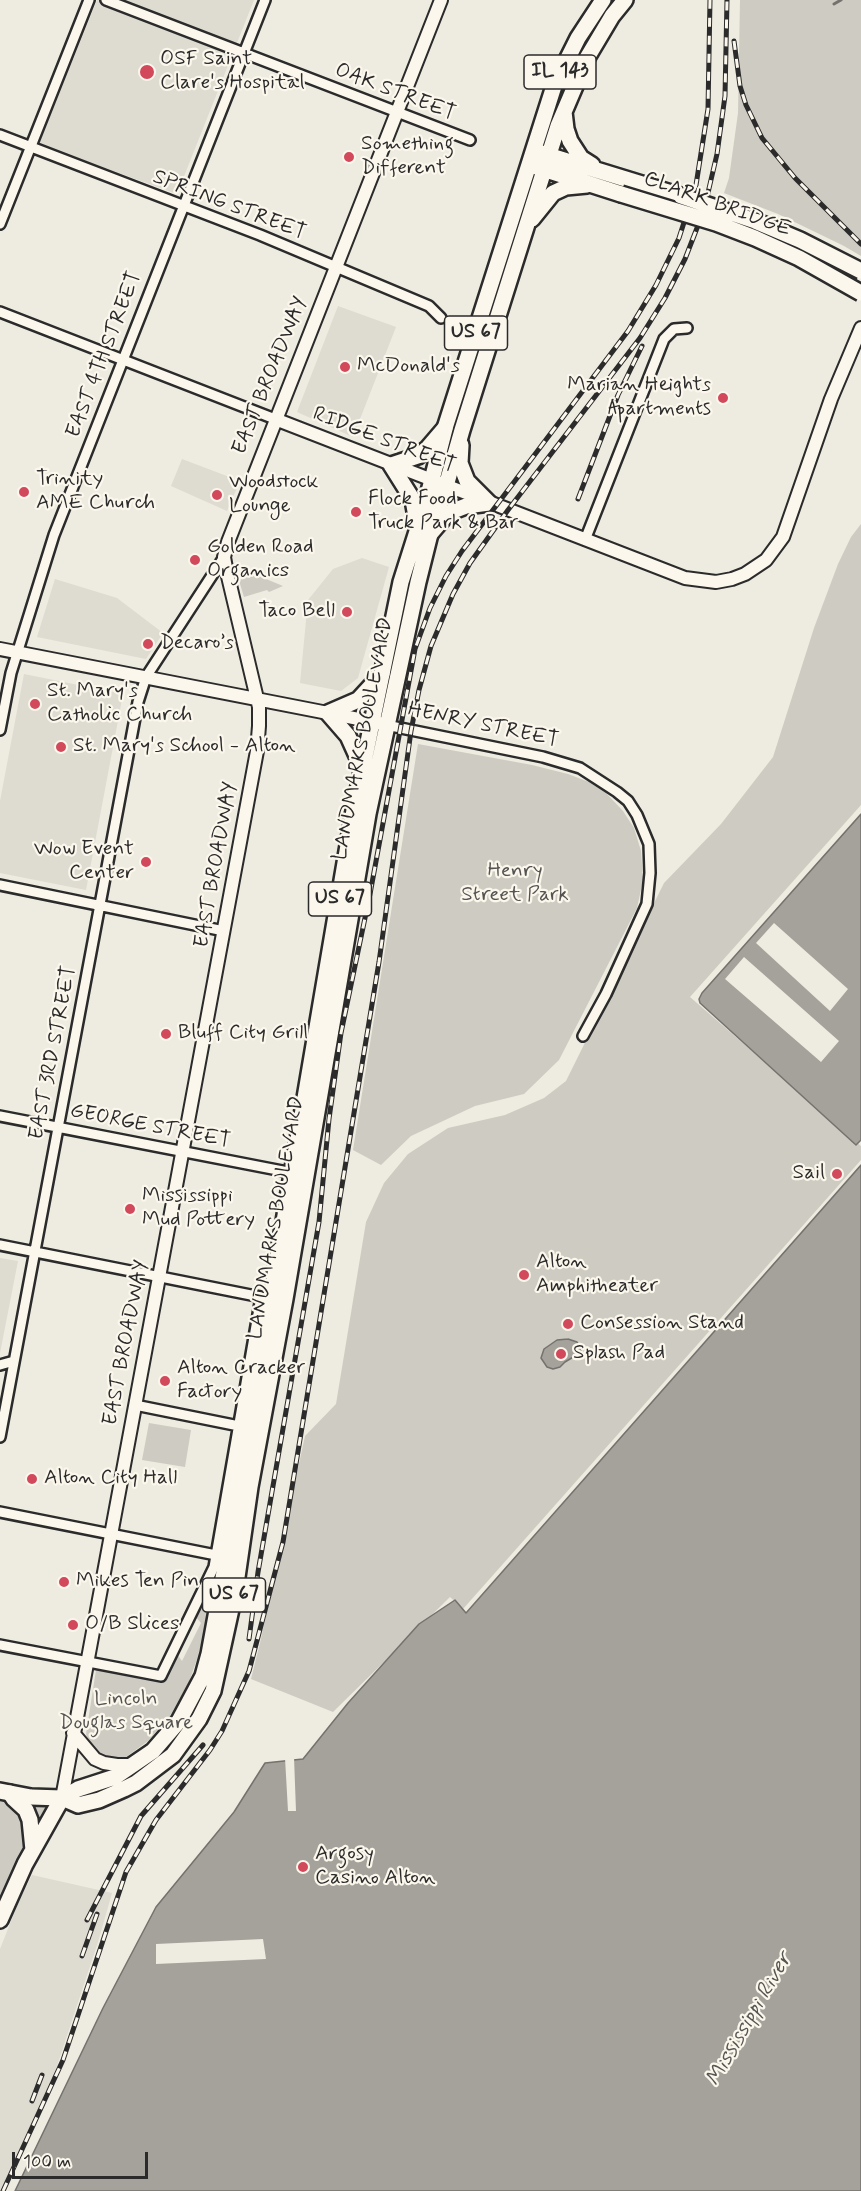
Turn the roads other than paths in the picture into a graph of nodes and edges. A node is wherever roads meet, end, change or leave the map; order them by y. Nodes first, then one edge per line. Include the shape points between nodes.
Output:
1 (88, 0) edge
2 (106, 0) edge
3 (265, 0) edge
4 (441, 0) edge
5 (603, 0) edge
6 (625, 0) edge
7 (243, 54) junction
8 (564, 110) junction
9 (396, 113) junction
10 (0, 135) edge
11 (470, 140) dead end
12 (31, 146) junction
13 (531, 157) junction
14 (547, 162) junction
15 (599, 178) junction
16 (624, 186) junction
17 (183, 206) junction
18 (0, 224) edge
19 (527, 226) junction
20 (335, 267) junction
21 (861, 272) edge
22 (861, 293) edge
23 (0, 312) edge
24 (441, 318) dead end
25 (687, 328) dead end
26 (861, 328) edge
27 (123, 359) junction
28 (275, 419) junction
29 (447, 425) junction
30 (462, 430) junction
31 (391, 465) junction
32 (432, 481) junction
33 (446, 486) junction
34 (489, 503) junction
35 (424, 531) junction
36 (585, 540) junction
37 (224, 557) junction
38 (0, 649) edge
39 (18, 652) junction
40 (382, 674) junction
41 (146, 677) junction
42 (257, 699) junction
43 (328, 713) junction
44 (379, 723) junction
45 (0, 730) edge
46 (362, 767) junction
47 (0, 885) edge
48 (100, 904) junction
49 (224, 931) junction
50 (583, 1036) dead end
51 (0, 1116) edge
52 (58, 1128) junction
53 (183, 1152) junction
54 (293, 1173) junction
55 (0, 1245) edge
56 (35, 1252) junction
57 (160, 1277) junction
58 (14, 1361) junction
59 (0, 1365) edge
60 (135, 1405) junction
61 (2, 1408) edge
62 (239, 1426) junction
63 (0, 1437) edge
64 (0, 1512) edge
65 (111, 1533) junction
66 (216, 1555) junction
67 (0, 1645) edge
68 (87, 1662) junction
69 (73, 1733) junction
70 (140, 1762) junction
71 (5, 1792) edge
72 (62, 1798) junction
73 (33, 1850) junction
74 (0, 1920) edge

1 - 12 street
2 - 7 street, OAK STREET
3 - 7 street, EAST 4TH STREET
4 - 9 street, EAST BROADWAY
5 - 13 main road, LANDMARKS BOULEVARD / IL 143 via 566,59
6 - 8 main road, LANDMARKS BOULEVARD / IL 143 via 587,58
7 - 9 street, OAK STREET
7 - 17 street, EAST 4TH STREET
8 - 14 main road, LANDMARKS BOULEVARD / IL 143
8 - 15 main road via 574,149
9 - 11 street, OAK STREET
9 - 20 street, EAST BROADWAY
10 - 12 street, SPRING STREET
12 - 17 street, SPRING STREET
12 - 18 street
13 - 14 main road
13 - 29 main road, LANDMARKS BOULEVARD / US 67
14 - 15 main road
14 - 19 main road, LANDMARKS BOULEVARD / IL 143
15 - 16 main road, US 67
15 - 19 main road, US 67 via 553,193
16 - 21 main road, CLARK BRIDGE / US 67, bridge via 756,221
16 - 22 main road, CLARK BRIDGE / US 67, bridge via 755,238
17 - 20 street, SPRING STREET
17 - 27 street, EAST 4TH STREET
19 - 30 main road, LANDMARKS BOULEVARD / US 67
20 - 24 street, SPRING STREET via 429,306
20 - 28 street, EAST BROADWAY
23 - 27 street, RIDGE STREET
25 - 36 street via 674,329 664,339
26 - 36 street, RIDGE STREET via 827,408 789,525 777,548 756,568 732,579 699,581
27 - 28 street, RIDGE STREET
27 - 39 street, EAST 4TH STREET via 54,535
28 - 31 street, RIDGE STREET
28 - 37 street, EAST BROADWAY
29 - 31 main road via 418,456
29 - 32 main road, LANDMARKS BOULEVARD / US 67
30 - 33 main road, LANDMARKS BOULEVARD / US 67
30 - 34 main road via 460,463 467,481
31 - 32 street, RIDGE STREET
31 - 35 main road via 413,500
32 - 33 street, RIDGE STREET
32 - 35 main road, LANDMARKS BOULEVARD / US 67
33 - 34 street, RIDGE STREET
33 - 35 main road, LANDMARKS BOULEVARD / US 67
34 - 35 main road via 448,513
34 - 36 street, RIDGE STREET
35 - 40 main road, LANDMARKS BOULEVARD / US 67 via 401,582
35 - 44 main road, LANDMARKS BOULEVARD / US 67
37 - 41 street, EAST 3RD STREET
37 - 42 street, EAST BROADWAY
38 - 39 street, HENRY STREET
39 - 41 street, HENRY STREET
39 - 45 street, EAST 4TH STREET
40 - 43 main road via 358,700
40 - 44 main road, LANDMARKS BOULEVARD / US 67
41 - 42 street, HENRY STREET
41 - 48 street, EAST 3RD STREET
42 - 43 street, HENRY STREET
42 - 49 street, EAST BROADWAY via 257,751
43 - 44 street, HENRY STREET
43 - 46 main road via 353,745
44 - 46 main road, LANDMARKS BOULEVARD / US 67
44 - 50 street, HENRY STREET via 580,768 628,801 649,844 647,904
44 - 72 main road, LANDMARKS BOULEVARD / US 67 via 368,813 297,1229 213,1691 173,1755 136,1783 78,1806
46 - 54 main road, LANDMARKS BOULEVARD / US 67
47 - 48 street
48 - 49 street
48 - 52 street, EAST 3RD STREET
49 - 53 street, EAST BROADWAY
51 - 52 street, GEORGE STREET
52 - 53 street, GEORGE STREET
52 - 56 street, EAST 3RD STREET
53 - 54 street, GEORGE STREET
53 - 57 street, EAST BROADWAY
54 - 70 main road, LANDMARKS BOULEVARD / US 67 via 209,1654 184,1714
55 - 56 street
56 - 57 street
56 - 58 street, EAST 3RD STREET
57 - 60 street, EAST BROADWAY
57 - 62 street via 261,1297
58 - 59 street
58 - 61 street, EAST 3RD STREET
60 - 62 street
60 - 65 street, EAST BROADWAY
61 - 63 street, EAST 3RD STREET
62 - 66 street
64 - 65 street
65 - 66 street
65 - 68 street, EAST BROADWAY
66 - 68 street via 211,1576 161,1676
67 - 68 street
68 - 69 street, EAST BROADWAY
69 - 70 street via 87,1752 104,1763
69 - 72 street, EAST BROADWAY
70 - 72 main road, LANDMARKS BOULEVARD / US 67 via 115,1778
71 - 72 main road, US 67
71 - 73 main road via 26,1810
72 - 73 main road
73 - 74 main road

